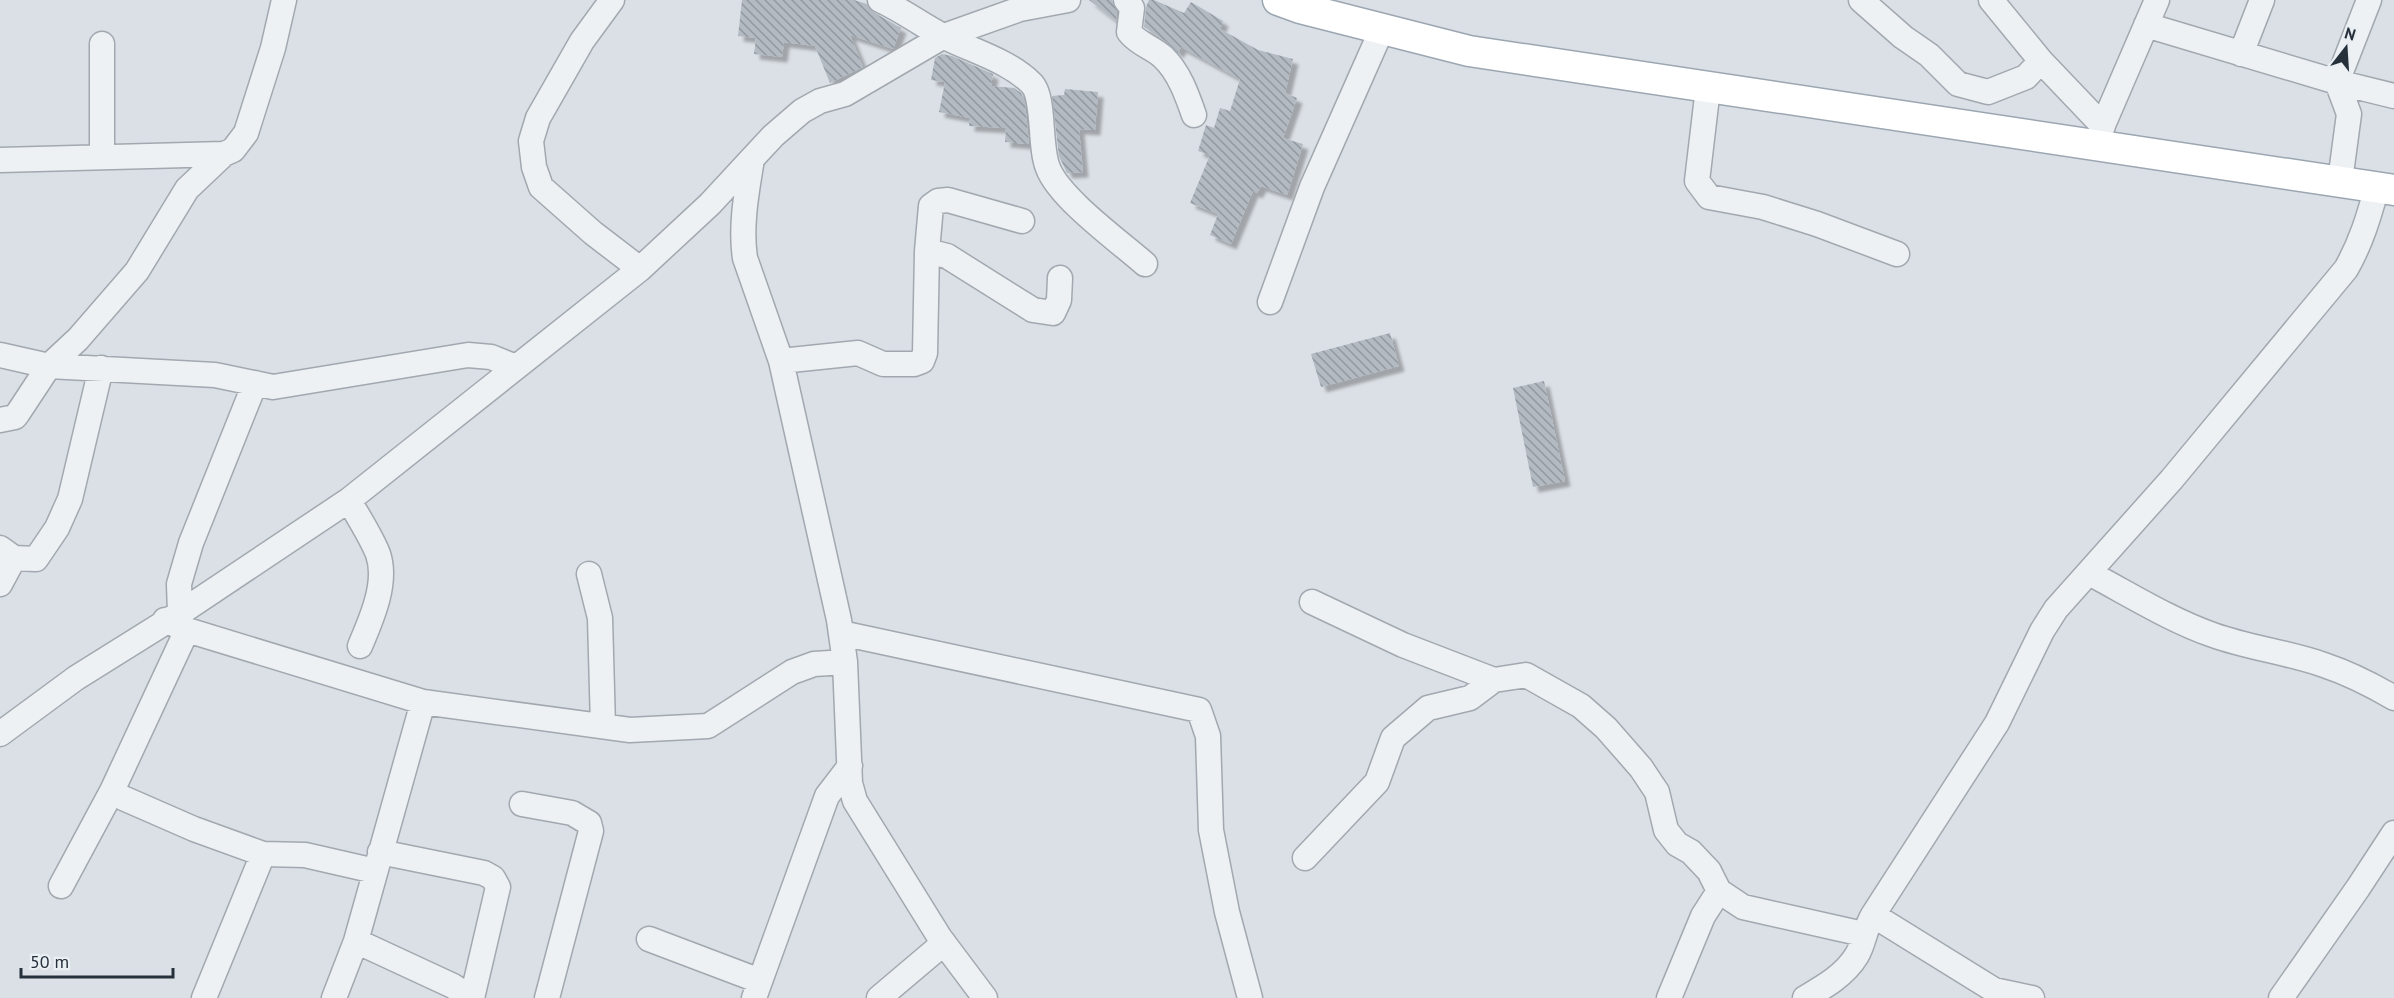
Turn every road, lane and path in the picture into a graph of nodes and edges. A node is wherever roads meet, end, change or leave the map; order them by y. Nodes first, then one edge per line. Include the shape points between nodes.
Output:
1 (284, 0) edge
2 (612, 0) edge
3 (880, 0) edge
4 (1068, 0) edge
5 (1126, 0) edge
6 (1278, 0) edge
7 (1861, 0) edge
8 (1991, 0) edge
9 (2157, 0) edge
10 (2262, 0) edge
11 (2369, 0) edge
12 (2146, 25) junction
13 (1382, 29) junction
14 (944, 36) junction
15 (102, 44) dead end
16 (2241, 54) junction
17 (2041, 61) junction
18 (2337, 82) junction
19 (1708, 88) junction
20 (2394, 96) edge
21 (1194, 115) dead end
22 (2099, 136) junction
23 (224, 154) junction
24 (102, 157) junction
25 (752, 159) junction
26 (0, 160) edge
27 (2340, 182) junction
28 (2386, 189) edge
29 (1022, 221) dead end
30 (927, 251) junction
31 (1897, 254) dead end
32 (1145, 264) dead end
33 (640, 269) junction
34 (1060, 278) dead end
35 (1270, 302) dead end
36 (0, 355) edge
37 (781, 361) junction
38 (49, 366) junction
39 (516, 367) junction
40 (101, 368) junction
41 (255, 383) junction
42 (0, 420) edge
43 (349, 500) junction
44 (7, 553) edge
45 (2089, 573) junction
46 (589, 574) dead end
47 (0, 584) edge
48 (1312, 602) dead end
49 (178, 621) junction
50 (841, 633) junction
51 (360, 646) dead end
52 (845, 662) junction
53 (1494, 680) junction
54 (2394, 698) edge
55 (423, 702) junction
56 (603, 726) junction
57 (0, 734) edge
58 (849, 766) junction
59 (112, 791) junction
60 (522, 804) dead end
61 (2394, 833) edge
62 (263, 854) junction
63 (1305, 858) dead end
64 (378, 861) junction
65 (61, 886) dead end
66 (1719, 891) junction
67 (1868, 924) junction
68 (649, 939) dead end
69 (356, 941) junction
70 (944, 943) junction
71 (757, 990) edge
72 (1836, 990) edge
73 (204, 998) edge
74 (334, 998) edge
75 (472, 998) edge
76 (547, 998) edge
77 (879, 998) edge
78 (985, 998) edge
79 (1250, 998) edge
80 (1669, 998) edge
81 (1805, 998) edge
82 (2032, 998) edge
83 (2280, 998) edge

1 - 23 street via 246,133 233,150
2 - 33 street via 582,40 538,118 531,141 541,187
3 - 14 street
4 - 14 street via 1020,9
5 - 21 street via 1132,8 1129,32 1163,57 1182,83
6 - 13 main road
7 - 17 street via 1958,84 1988,92 2026,77
8 - 17 street
9 - 12 street
10 - 16 street
11 - 18 street
12 - 16 street
12 - 22 street
13 - 19 main road via 1469,51
13 - 35 street via 1312,187
14 - 25 street via 845,94 802,111
14 - 32 street via 998,61 1032,84 1039,96 1041,133 1052,175 1087,215
15 - 24 street
16 - 18 street
17 - 22 street
18 - 20 street
18 - 27 street via 2349,114
19 - 22 main road
19 - 31 street via 1697,181 1709,197 1774,210
22 - 27 main road
23 - 24 street
23 - 38 street via 188,189 138,271
24 - 26 street
25 - 33 street
25 - 37 street via 746,196 744,258
27 - 28 main road
28 - 45 street via 2346,269
29 - 30 street via 948,200 938,201 931,206
30 - 34 street via 947,256 1033,310 1053,313 1059,300
30 - 37 street via 922,361 883,364 858,353
33 - 39 street
36 - 38 street
37 - 50 street
38 - 40 street
38 - 42 street via 15,417
39 - 41 street via 491,357 468,355 308,383 273,387
39 - 43 street
40 - 41 street via 215,375
40 - 44 street via 70,499 61,518 36,559
41 - 49 street via 191,543 178,584
43 - 49 street
43 - 51 street via 378,555 381,574 371,621
44 - 47 street
45 - 54 street via 2210,634 2323,664
45 - 67 street via 2056,609 1997,723
46 - 56 street via 600,618
48 - 53 street via 1403,645
49 - 55 street
49 - 57 street via 76,678
49 - 59 street
50 - 52 street
50 - 79 street via 1199,710 1208,736 1211,830
52 - 56 street via 814,664 792,672 708,726 630,730
52 - 58 street
53 - 63 street via 1470,699 1428,708 1393,738 1377,782
53 - 66 street via 1526,675 1581,706 1606,728 1657,792 1666,830 1709,871
55 - 56 street
55 - 64 street
58 - 70 street via 855,801
58 - 71 street via 826,796
59 - 62 street via 194,829
59 - 65 street
60 - 76 street via 572,813 590,823
61 - 83 street
62 - 64 street
62 - 73 street
64 - 69 street
64 - 75 street via 484,873 493,878 498,887
66 - 67 street via 1743,907
66 - 80 street via 1703,916
67 - 72 street via 1856,956
67 - 82 street via 1994,990
68 - 71 street
69 - 74 street
69 - 75 street
70 - 77 street
70 - 78 street
72 - 81 street

